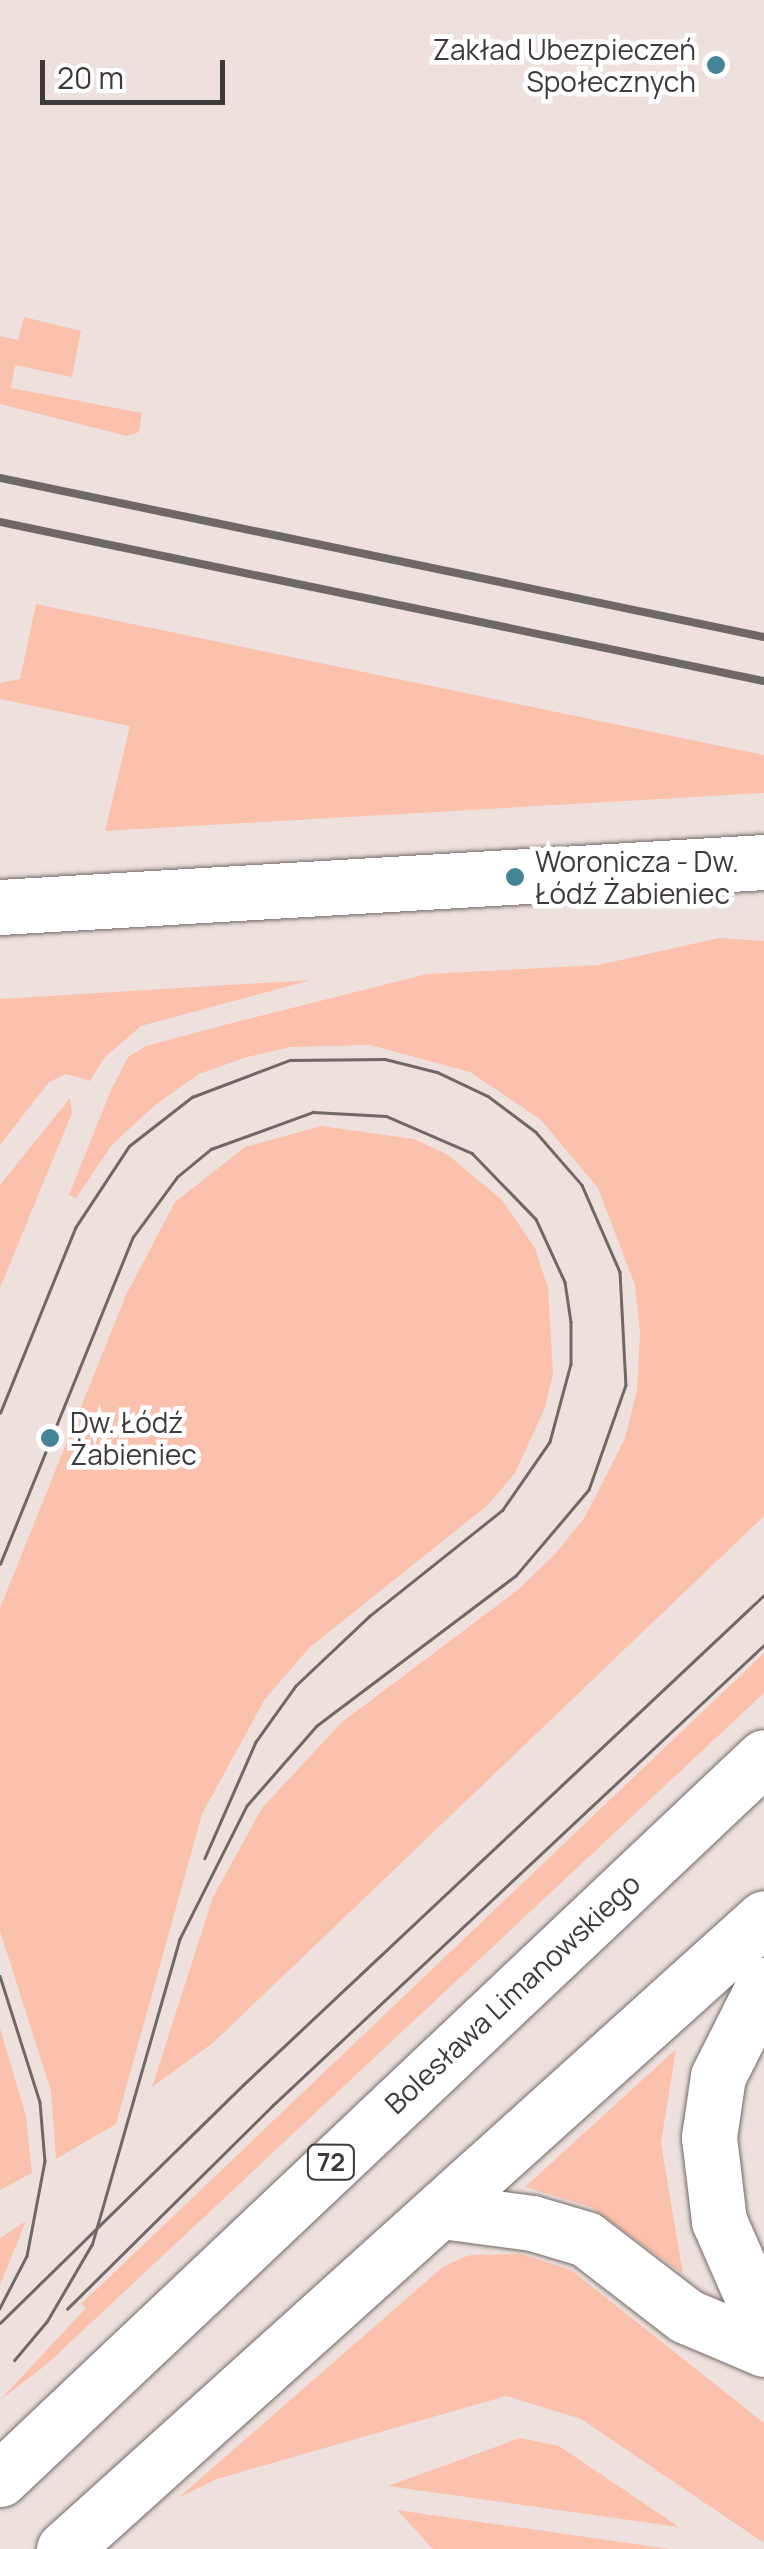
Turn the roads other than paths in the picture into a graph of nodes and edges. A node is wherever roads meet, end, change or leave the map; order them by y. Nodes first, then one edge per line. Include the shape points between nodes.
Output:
1 (764, 862) edge
2 (0, 907) edge
3 (764, 1757) edge
4 (764, 1918) edge
5 (764, 1985) edge
6 (442, 2210) junction
7 (764, 2324) edge
8 (764, 2348) edge
9 (10, 2458) edge
10 (64, 2549) edge

1 - 2 main road
3 - 9 main road, Bolesława Limanowskiego / 72
4 - 6 main road
5 - 7 main road via 718,2076 709,2137 719,2221
6 - 8 main road via 532,2222 586,2239 686,2316
6 - 10 main road

